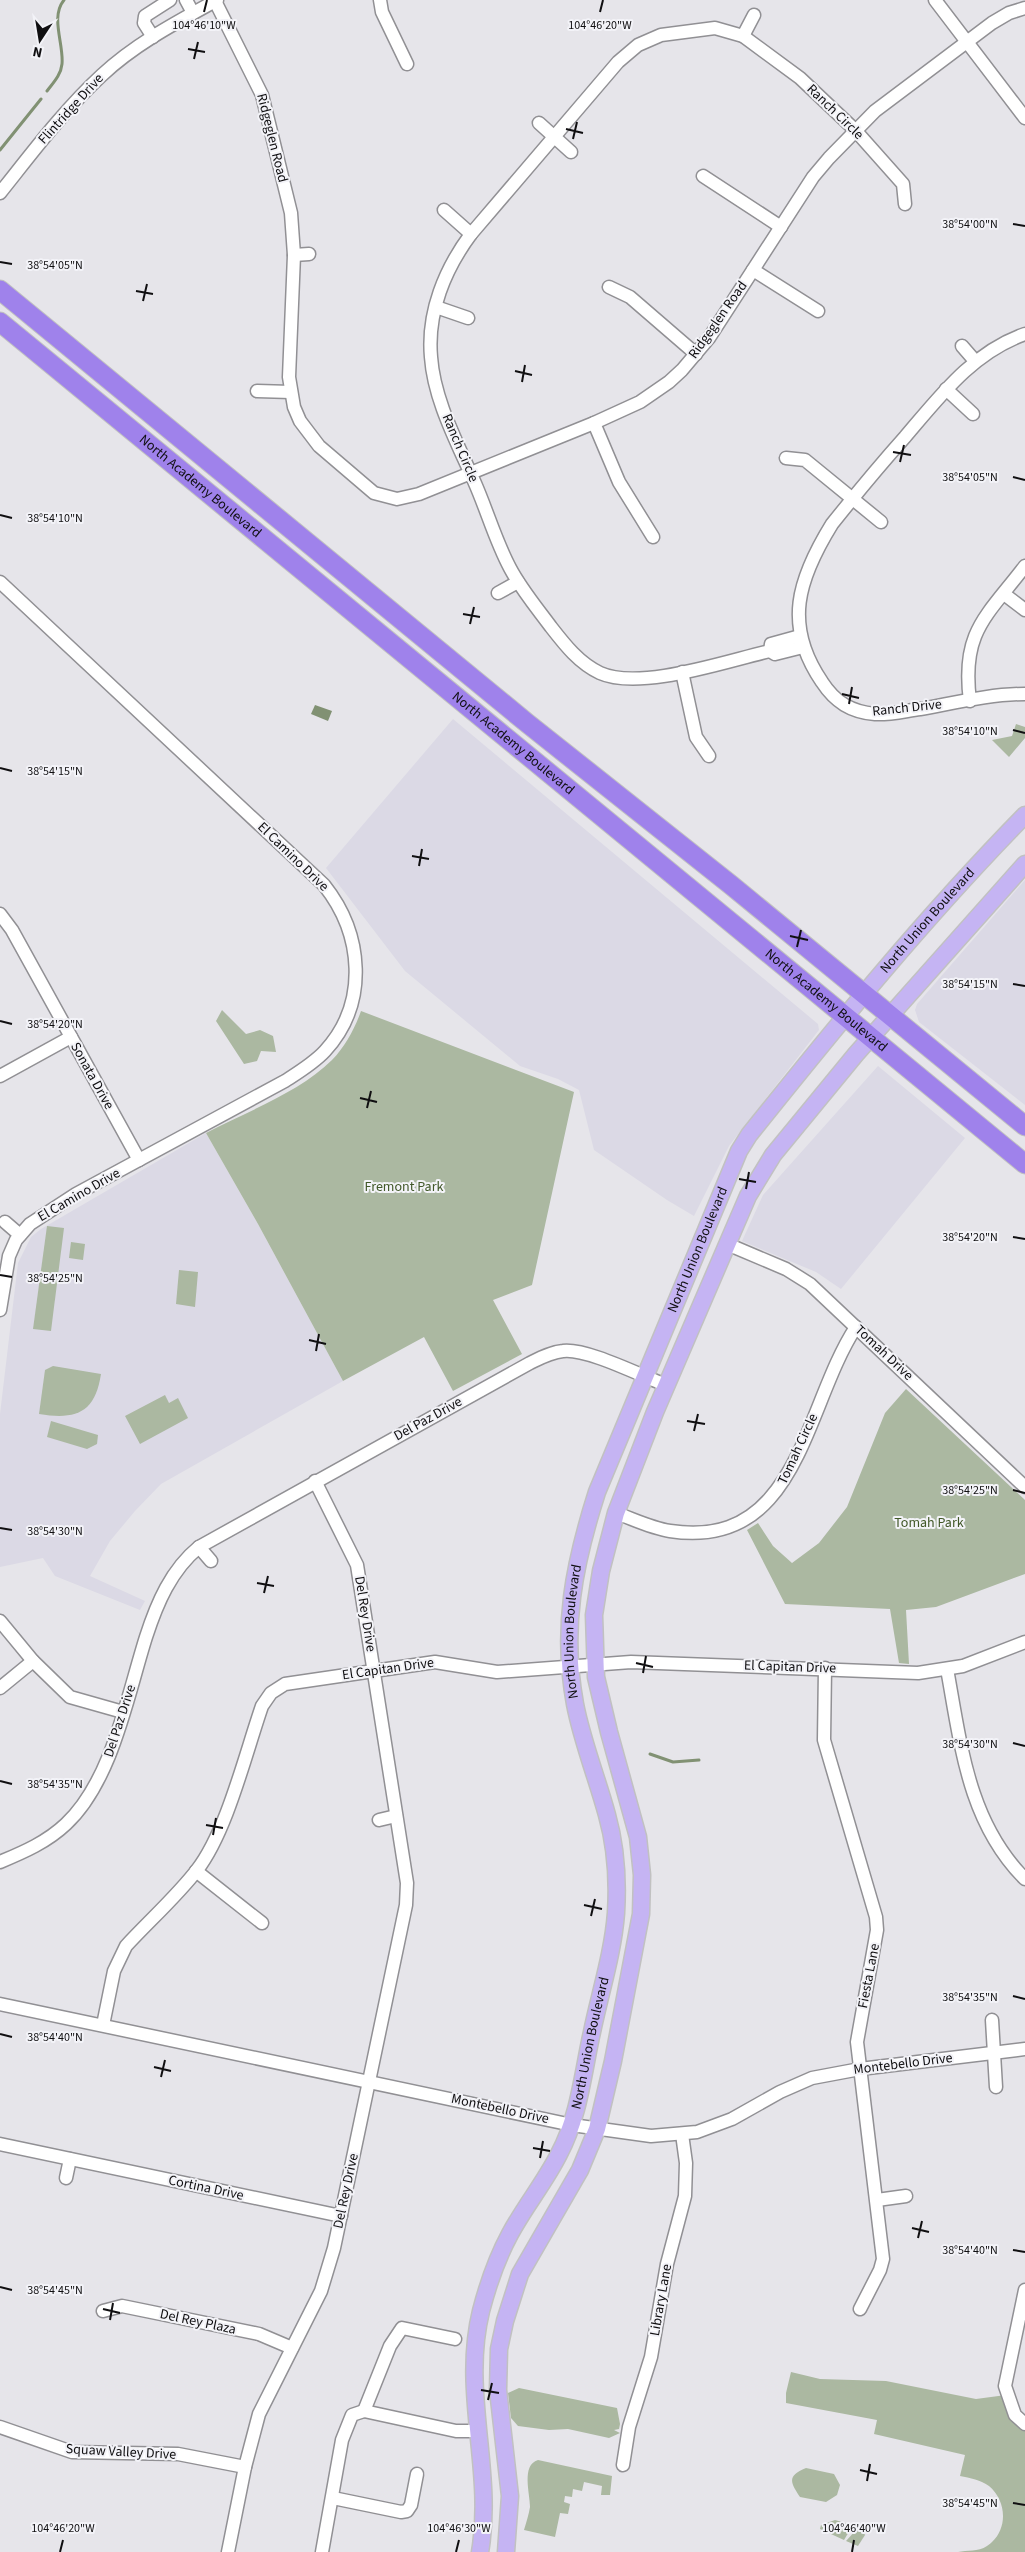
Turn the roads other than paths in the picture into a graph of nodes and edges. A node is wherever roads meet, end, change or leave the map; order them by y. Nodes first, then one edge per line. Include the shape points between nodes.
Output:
1 (170, 0) edge
2 (186, 0) edge
3 (380, 0) edge
4 (935, 0) edge
5 (216, 1) edge
6 (1025, 8) edge
7 (193, 13) junction
8 (754, 14) dead end
9 (743, 36) junction
10 (153, 37) junction
11 (968, 42) junction
12 (407, 64) dead end
13 (1025, 118) edge
14 (539, 123) dead end
15 (855, 130) junction
16 (555, 137) junction
17 (571, 152) dead end
18 (703, 176) dead end
19 (0, 193) edge
20 (904, 204) dead end
21 (444, 210) dead end
22 (781, 227) junction
23 (471, 234) junction
24 (309, 254) dead end
25 (294, 255) junction
26 (753, 270) junction
27 (609, 287) dead end
28 (0, 290) edge
29 (436, 307) junction
30 (818, 311) dead end
31 (468, 318) dead end
32 (0, 322) edge
33 (1025, 334) edge
34 (962, 346) dead end
35 (696, 354) junction
36 (975, 361) junction
37 (946, 389) junction
38 (257, 391) dead end
39 (291, 392) junction
40 (973, 414) dead end
41 (594, 424) junction
42 (786, 458) dead end
43 (471, 474) junction
44 (852, 499) junction
45 (881, 522) dead end
46 (653, 537) dead end
47 (1025, 566) edge
48 (0, 582) edge
49 (518, 582) junction
50 (498, 593) dead end
51 (1004, 594) junction
52 (1025, 610) edge
53 (802, 641) junction
54 (682, 672) junction
55 (1025, 694) edge
56 (970, 700) junction
57 (708, 756) dead end
58 (1025, 815) edge
59 (1025, 864) edge
60 (1, 917) edge
61 (864, 994) junction
62 (890, 1015) junction
63 (845, 1017) junction
64 (71, 1037) junction
65 (870, 1038) junction
66 (0, 1076) edge
67 (1025, 1126) edge
68 (139, 1160) junction
69 (1025, 1164) edge
70 (5, 1222) dead end
71 (20, 1235) junction
72 (727, 1244) junction
73 (0, 1310) edge
74 (856, 1327) junction
75 (645, 1377) junction
76 (666, 1385) junction
77 (314, 1481) junction
78 (1025, 1486) edge
79 (616, 1512) junction
80 (200, 1547) junction
81 (211, 1561) dead end
82 (0, 1620) edge
83 (1025, 1642) edge
84 (33, 1661) junction
85 (594, 1664) junction
86 (570, 1666) junction
87 (825, 1668) junction
88 (947, 1669) junction
89 (374, 1670) junction
90 (0, 1688) edge
91 (122, 1712) junction
92 (396, 1816) junction
93 (379, 1820) dead end
94 (0, 1862) edge
95 (196, 1871) junction
96 (1025, 1879) edge
97 (262, 1923) dead end
98 (0, 2004) edge
99 (992, 2020) dead end
100 (104, 2025) junction
101 (1025, 2049) edge
102 (993, 2052) junction
103 (860, 2069) junction
104 (370, 2082) junction
105 (996, 2087) dead end
106 (572, 2125) junction
107 (597, 2129) junction
108 (682, 2134) junction
109 (0, 2144) edge
110 (70, 2159) junction
111 (66, 2178) dead end
112 (906, 2196) dead end
113 (877, 2200) junction
114 (342, 2216) junction
115 (1025, 2290) edge
116 (860, 2309) dead end
117 (102, 2311) dead end
118 (455, 2339) dead end
119 (292, 2348) junction
120 (473, 2374) junction
121 (364, 2411) junction
122 (1025, 2424) edge
123 (0, 2427) edge
124 (478, 2431) junction
125 (506, 2451) junction
126 (623, 2465) dead end
127 (245, 2467) junction
128 (417, 2474) dead end
129 (333, 2498) junction
130 (228, 2552) edge
131 (322, 2552) edge
132 (480, 2552) edge
133 (506, 2552) edge

1 - 10 street via 145,16 144,23
2 - 7 street
3 - 12 street via 382,12
4 - 11 street
5 - 7 street, Flintridge Drive
5 - 25 street, Ridgeglen Road via 258,84 266,107 291,213
6 - 11 street, Ridgeglen Road via 992,23
7 - 10 street, Flintridge Drive
8 - 9 street
9 - 15 street, Ranch Circle via 800,78
9 - 16 street, Ranch Circle via 729,30 702,28 661,35 638,45 618,62
10 - 19 street, Flintridge Drive via 94,82
11 - 13 street
11 - 15 street, Ridgeglen Road via 875,111
14 - 16 street
15 - 20 street, Ranch Circle via 903,184
15 - 22 street, Ridgeglen Road via 813,177
16 - 17 street
16 - 23 street, Ranch Circle
18 - 22 street
21 - 23 street
22 - 26 street, Ridgeglen Road
23 - 29 street, Ranch Circle via 451,262
24 - 25 street
25 - 39 street, Ridgeglen Road
26 - 30 street
26 - 35 street, Ridgeglen Road
27 - 35 street via 630,297
28 - 61 highway, North Academy Boulevard
29 - 31 street
29 - 43 street, Ranch Circle via 431,339 433,373 437,392
32 - 63 highway, North Academy Boulevard
33 - 36 street, Ranch Drive
34 - 36 street
35 - 41 street, Ridgeglen Road via 669,382 652,394
36 - 37 street, Ranch Drive
37 - 40 street
37 - 44 street, Ranch Drive
38 - 39 street
39 - 43 street, Ridgeglen Road via 300,421 311,438 374,493 386,498 408,498
41 - 43 street, Ridgeglen Road
41 - 46 street via 618,482
42 - 44 street via 805,460
43 - 49 street, Ranch Circle
44 - 45 street
44 - 53 street, Ranch Drive via 832,524 811,563 799,604 798,626
47 - 51 street
48 - 68 street, El Camino Drive via 324,885 343,912 354,941 357,968 354,993 344,1024 326,1050 285,1081
49 - 50 street
49 - 54 street, Ranch Circle via 574,655 599,672 626,679
51 - 52 street
51 - 56 street via 977,630 969,653
53 - 54 street, Ranch Circle via 771,644 770,651
53 - 56 street, Ranch Drive via 813,668 828,691 855,710 884,713
54 - 57 street via 696,737
55 - 56 street, Ranch Drive
58 - 61 main road, North Union Boulevard via 983,857
59 - 62 main road, North Union Boulevard
60 - 64 street, Sonata Drive
61 - 62 highway, North Academy Boulevard
61 - 63 main road, North Union Boulevard
62 - 65 main road, North Union Boulevard
62 - 67 highway, North Academy Boulevard
63 - 65 highway, North Academy Boulevard
63 - 75 main road, North Union Boulevard via 739,1151
64 - 66 street
64 - 68 street, Sonata Drive
65 - 69 highway, North Academy Boulevard
65 - 72 main road, North Union Boulevard via 773,1155 748,1196
68 - 71 street, El Camino Drive via 44,1214
70 - 71 street
71 - 73 street, El Camino Drive via 9,1256
72 - 74 street, Tomah Drive via 798,1276
72 - 76 main road, North Union Boulevard
74 - 78 street, Tomah Drive
74 - 79 street, Tomah Circle via 838,1359 792,1468 777,1493 760,1510 729,1526 689,1533 669,1531
75 - 76 street, Del Paz Drive
75 - 77 street, Del Paz Drive via 588,1355 563,1350 552,1353
75 - 86 main road, North Union Boulevard via 588,1519 570,1602
76 - 79 main road, North Union Boulevard
77 - 80 street, Del Paz Drive
77 - 89 street, Del Rey Drive via 358,1565
79 - 85 main road, North Union Boulevard via 606,1543 596,1596
80 - 81 street
80 - 91 street, Del Paz Drive via 182,1565 154,1610
82 - 84 street
83 - 88 street, El Capitan Drive
84 - 90 street
84 - 91 street via 70,1697
85 - 86 street, El Capitan Drive
85 - 87 street, El Capitan Drive via 632,1662
85 - 107 main road, North Union Boulevard via 609,1732 635,1821 642,1874 637,1944
86 - 89 street, El Capitan Drive via 497,1672 436,1662
86 - 106 main road, North Union Boulevard via 575,1705 607,1815 617,1875 610,1953
87 - 88 street, El Capitan Drive via 918,1673
87 - 103 street, Fiesta Lane via 824,1740 876,1923 876,1944 858,2029
88 - 96 street via 971,1793 998,1847
89 - 92 street, Del Rey Drive
89 - 95 street, El Capitan Drive via 285,1684 271,1693 262,1706 217,1835
91 - 94 street, Del Paz Drive via 102,1774 76,1814 39,1844
92 - 93 street
92 - 104 street, Del Rey Drive via 407,1883 406,1905
95 - 97 street
95 - 100 street, El Capitan Drive via 118,1957
98 - 100 street, Montebello Drive
99 - 102 street
100 - 104 street, Montebello Drive
101 - 102 street, Montebello Drive
102 - 103 street, Montebello Drive
102 - 105 street
103 - 108 street, Montebello Drive via 812,2078 714,2127
103 - 113 street, Fiesta Lane
104 - 106 street, Montebello Drive
104 - 114 street, Del Rey Drive
106 - 107 street, Montebello Drive
106 - 120 main road, North Union Boulevard via 560,2153 499,2255 480,2314
107 - 108 street, Montebello Drive via 650,2136
107 - 125 main road, North Union Boulevard via 580,2170 532,2251 510,2298 499,2349 498,2372
108 - 126 street, Library Lane via 686,2163 685,2196 667,2264 651,2357 631,2419
109 - 110 street, Cortina Drive
110 - 111 street
110 - 114 street, Cortina Drive
112 - 113 street
113 - 116 street, Fiesta Lane via 883,2260
114 - 119 street, Del Rey Drive via 321,2291
115 - 122 street via 1005,2386 1015,2416
117 - 119 street, Del Rey Plaza via 122,2306 259,2334
118 - 121 street via 402,2328 390,2346
119 - 127 street, Del Rey Drive via 259,2414
120 - 124 main road, North Union Boulevard
120 - 125 main road via 484,2381 490,2445 496,2450
121 - 124 street via 456,2431
121 - 129 street via 352,2415 342,2440
123 - 127 street, Squaw Valley Drive via 72,2452 178,2454
124 - 132 main road, North Union Boulevard via 485,2500
125 - 133 main road, North Union Boulevard via 510,2518
127 - 130 street, Del Rey Drive
128 - 129 street via 407,2511
129 - 131 street

